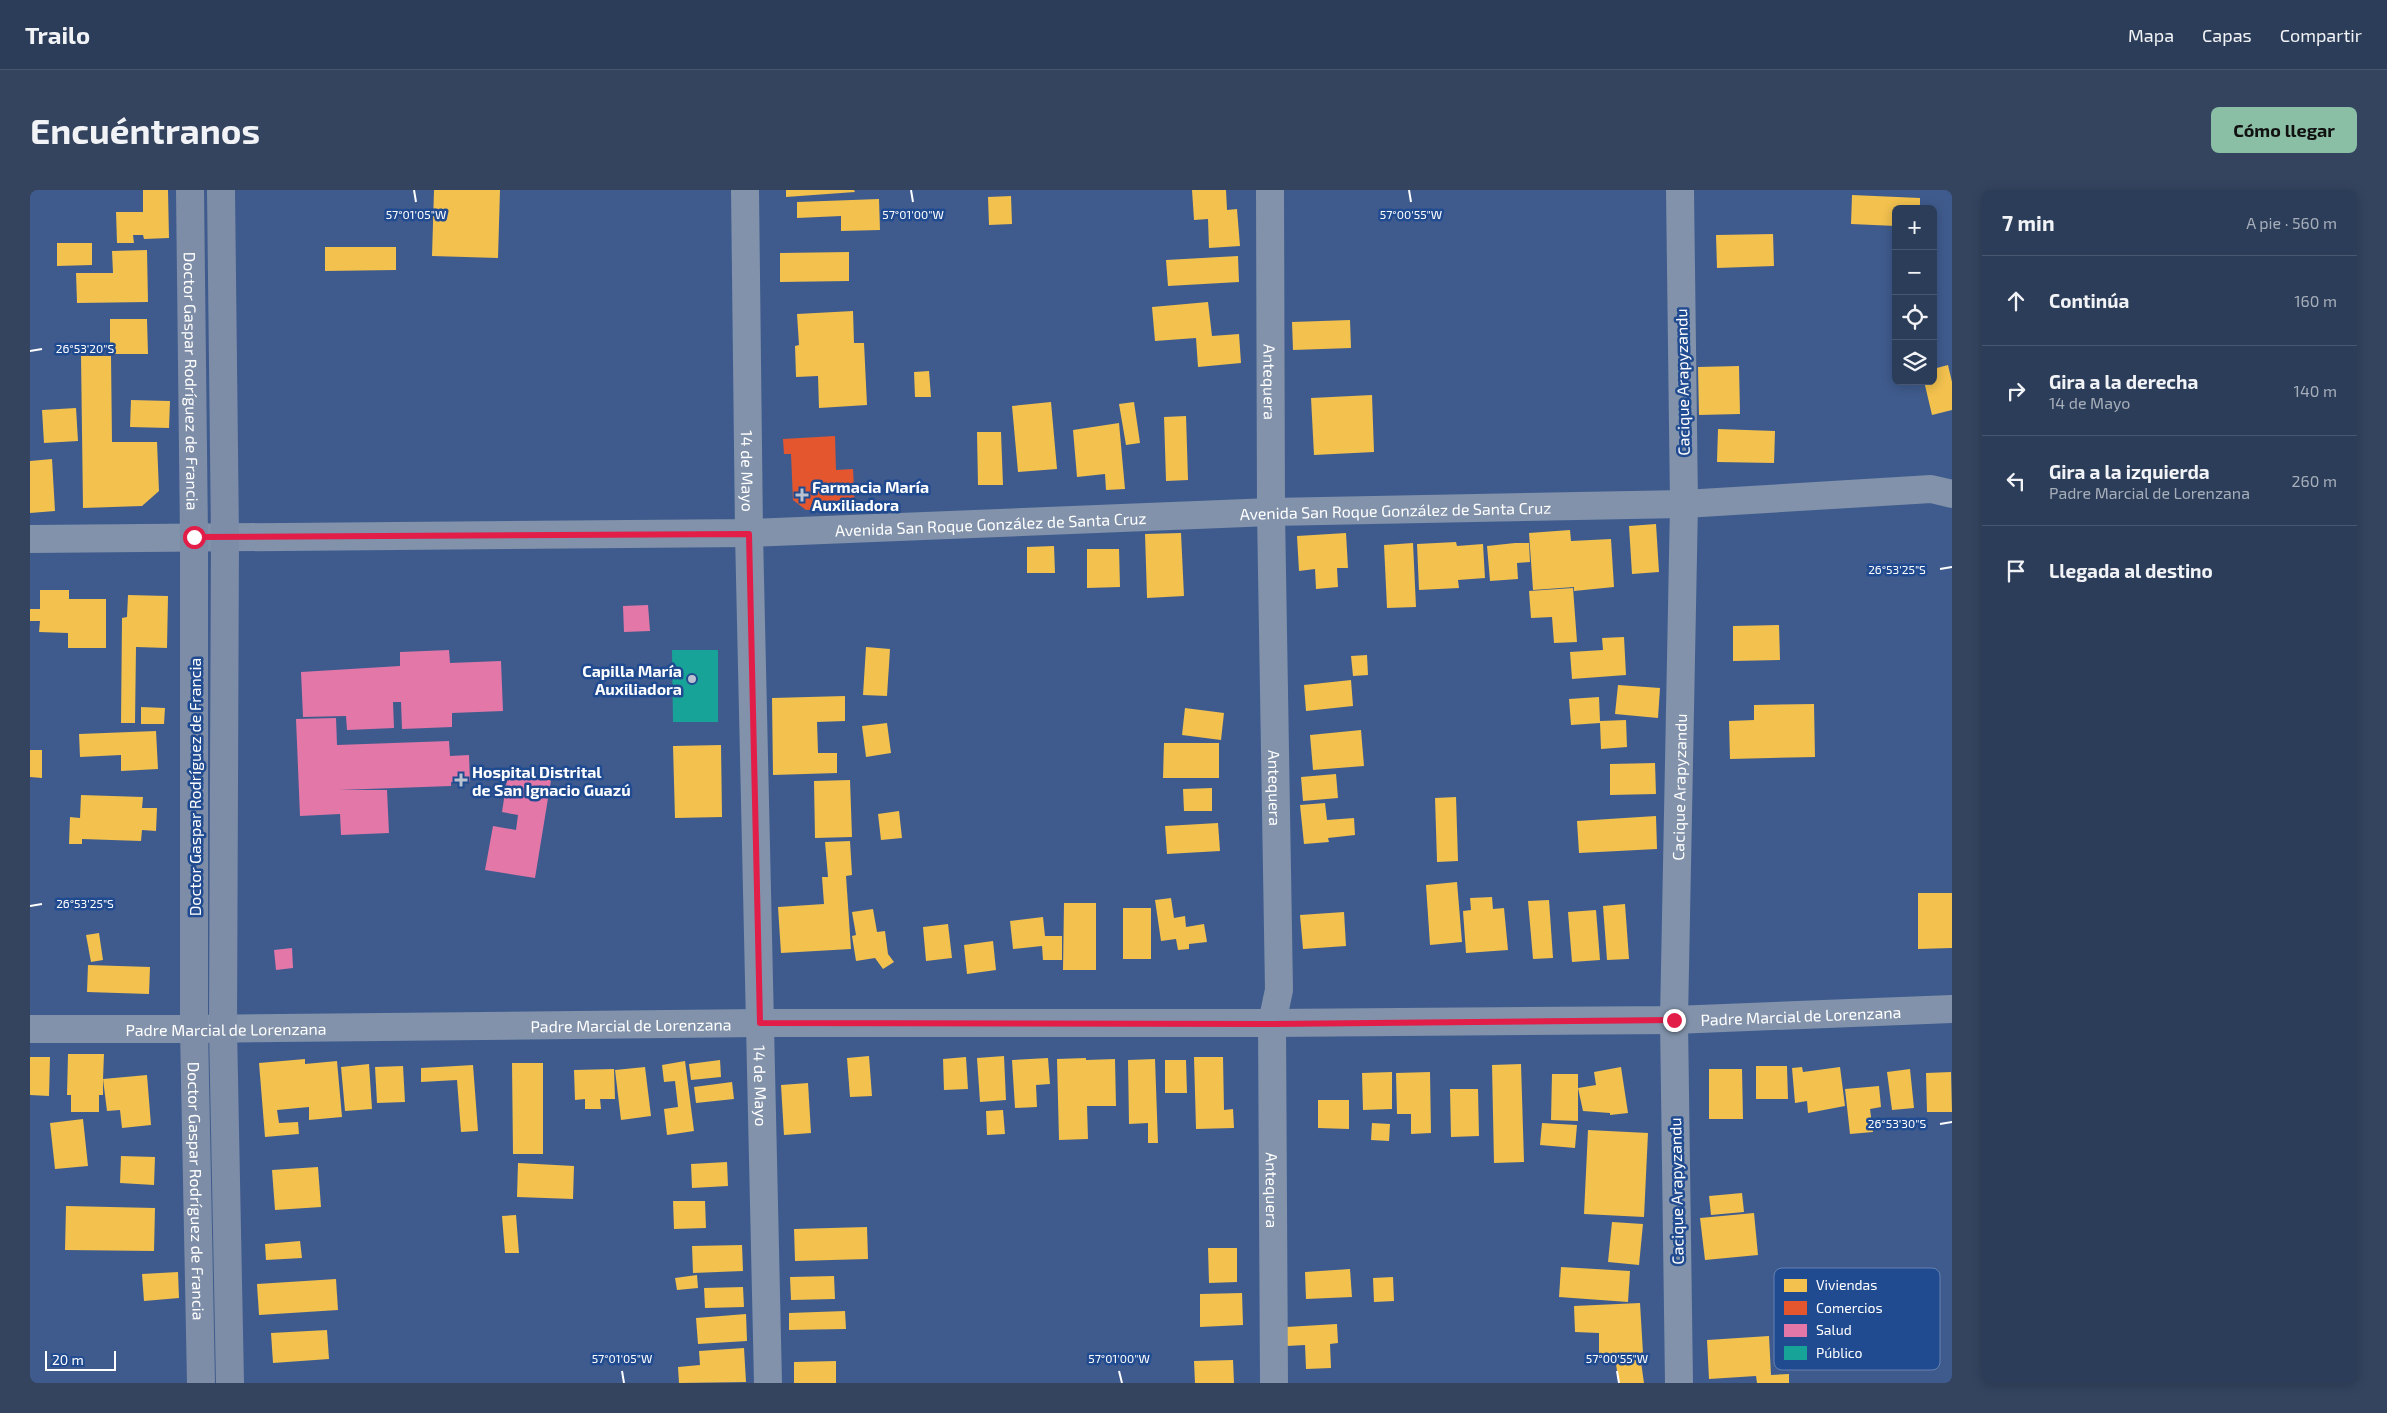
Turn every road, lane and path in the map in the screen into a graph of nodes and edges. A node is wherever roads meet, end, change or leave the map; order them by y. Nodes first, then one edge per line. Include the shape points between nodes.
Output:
1 (190, 190) edge
2 (221, 190) edge
3 (745, 190) edge
4 (1270, 190) edge
5 (1680, 190) edge
6 (1952, 494) edge
7 (1684, 504) junction
8 (1271, 512) junction
9 (749, 534) junction
10 (194, 537) junction
11 (225, 537) junction
12 (30, 539) edge
13 (1952, 1009) edge
14 (1674, 1020) junction
15 (760, 1023) junction
16 (1272, 1024) junction
17 (224, 1028) junction
18 (30, 1029) edge
19 (194, 1029) junction
20 (201, 1383) edge
21 (230, 1383) edge
22 (768, 1383) edge
23 (1274, 1383) edge
24 (1679, 1383) edge

1 - 10 street, Doctor Gaspar Rodríguez de Francia
2 - 11 street, Doctor Gaspar Rodríguez de Francia
3 - 9 street, 14 de Mayo
4 - 8 street, Antequera
5 - 7 street, Cacique Arapyzandu
6 - 7 street, Avenida San Roque González de Santa Cruz via 1931,489
7 - 8 street, Avenida San Roque González de Santa Cruz
7 - 14 street, Cacique Arapyzandu
8 - 9 street, Avenida San Roque González de Santa Cruz
8 - 16 street, Antequera via 1279,990
9 - 11 street, Avenida San Roque González de Santa Cruz
9 - 15 street, 14 de Mayo
10 - 11 street, Avenida San Roque González de Santa Cruz
10 - 12 street, Avenida San Roque González de Santa Cruz
10 - 19 street, Doctor Gaspar Rodríguez de Francia
11 - 17 street, Doctor Gaspar Rodríguez de Francia
13 - 14 street, Padre Marcial de Lorenzana
14 - 16 street, Padre Marcial de Lorenzana
14 - 24 street, Cacique Arapyzandu
15 - 16 street, Padre Marcial de Lorenzana
15 - 17 street, Padre Marcial de Lorenzana
15 - 22 street, 14 de Mayo
16 - 23 street, Antequera
17 - 19 street, Padre Marcial de Lorenzana
17 - 21 street, Doctor Gaspar Rodríguez de Francia
18 - 19 street, Padre Marcial de Lorenzana
19 - 20 street, Doctor Gaspar Rodríguez de Francia

